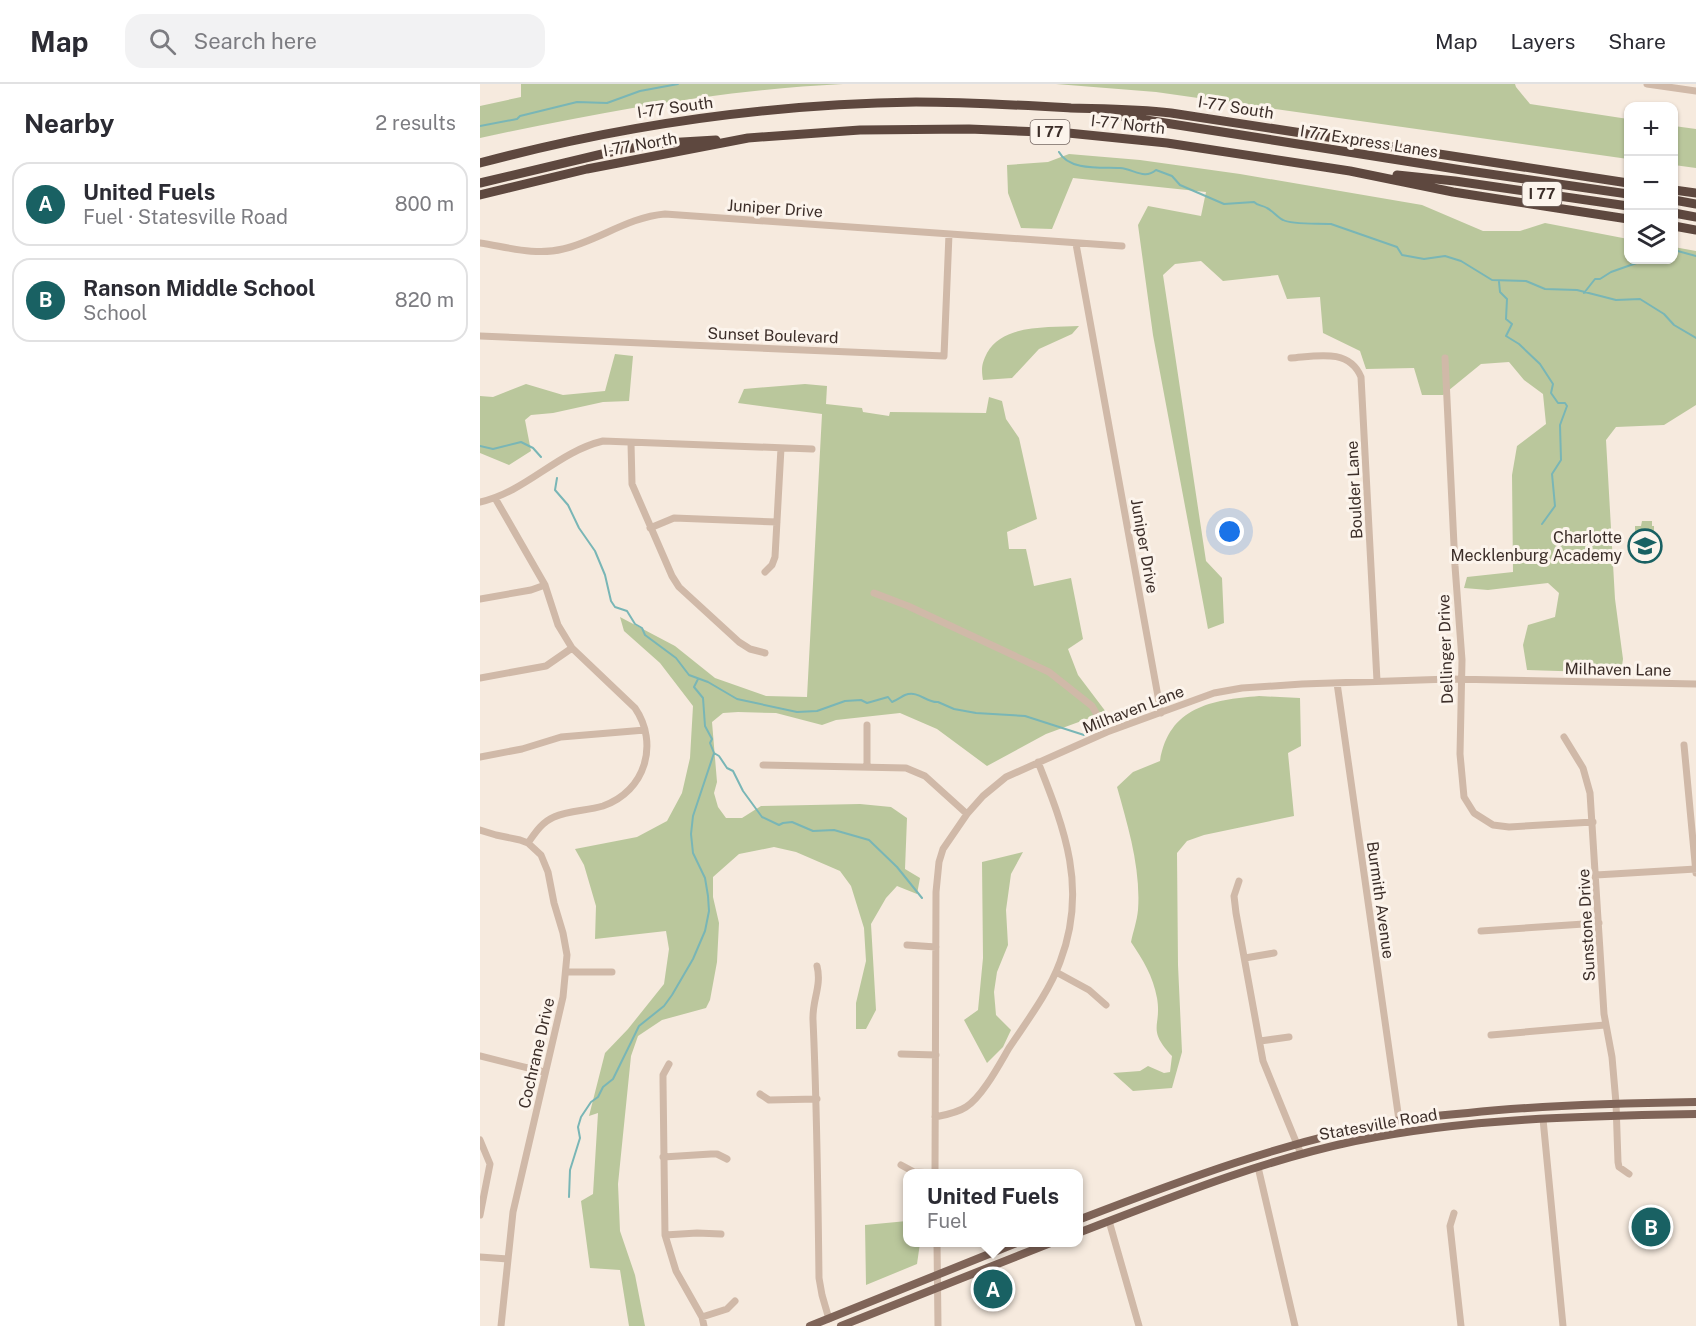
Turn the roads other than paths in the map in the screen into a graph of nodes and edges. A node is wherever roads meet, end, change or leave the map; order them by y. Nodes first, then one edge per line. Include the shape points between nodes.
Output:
1 (1647, 84) edge
2 (1696, 92) edge
3 (1070, 108) junction
4 (748, 138) junction
5 (480, 163) edge
6 (1350, 171) junction
7 (1624, 182) edge
8 (480, 183) edge
9 (1678, 191) edge
10 (1624, 193) edge
11 (1696, 193) edge
12 (480, 195) edge
13 (1678, 201) edge
14 (1696, 204) edge
15 (1624, 205) edge
16 (1678, 214) edge
17 (1696, 217) edge
18 (1624, 218) edge
19 (1678, 227) edge
20 (1696, 230) edge
21 (949, 234) junction
22 (480, 243) edge
23 (1076, 244) junction
24 (1122, 246) dead end
25 (480, 336) edge
26 (1291, 358) dead end
27 (1445, 358) dead end
28 (631, 443) junction
29 (781, 448) junction
30 (812, 449) dead end
31 (495, 498) junction
32 (480, 502) edge
33 (777, 522) junction
34 (651, 528) junction
35 (765, 572) dead end
36 (545, 585) junction
37 (874, 593) dead end
38 (480, 599) edge
39 (572, 648) junction
40 (765, 653) dead end
41 (480, 678) edge
42 (1462, 679) junction
43 (1377, 681) junction
44 (1337, 683) junction
45 (1696, 684) edge
46 (1161, 712) junction
47 (867, 725) dead end
48 (645, 730) junction
49 (1107, 732) junction
50 (1564, 737) dead end
51 (1684, 745) dead end
52 (480, 756) edge
53 (1038, 762) junction
54 (763, 765) dead end
55 (867, 766) junction
56 (968, 814) junction
57 (1593, 822) junction
58 (480, 830) edge
59 (528, 843) junction
60 (1696, 871) edge
61 (1596, 875) junction
62 (1239, 881) dead end
63 (1599, 923) junction
64 (1481, 931) dead end
65 (907, 945) dead end
66 (936, 947) junction
67 (1274, 953) dead end
68 (1245, 958) junction
69 (817, 966) dead end
70 (567, 972) junction
71 (612, 972) dead end
72 (1056, 972) junction
73 (1106, 1005) dead end
74 (1605, 1025) junction
75 (1491, 1035) dead end
76 (1289, 1037) dead end
77 (1260, 1041) junction
78 (901, 1054) dead end
79 (936, 1055) junction
80 (480, 1056) edge
81 (669, 1064) dead end
82 (544, 1072) junction
83 (760, 1094) dead end
84 (817, 1099) junction
85 (1696, 1102) edge
86 (1616, 1103) junction
87 (1696, 1114) edge
88 (1616, 1116) junction
89 (935, 1117) junction
90 (1543, 1119) junction
91 (1399, 1120) junction
92 (480, 1140) edge
93 (1297, 1144) junction
94 (1301, 1154) junction
95 (663, 1157) junction
96 (727, 1159) dead end
97 (901, 1166) dead end
98 (1258, 1167) junction
99 (908, 1169) edge
100 (935, 1169) edge
101 (1629, 1174) dead end
102 (1454, 1213) dead end
103 (480, 1215) edge
104 (1083, 1218) edge
105 (1110, 1221) junction
106 (1083, 1231) edge
107 (721, 1234) dead end
108 (665, 1235) junction
109 (937, 1247) edge
110 (1006, 1247) edge
111 (1040, 1247) edge
112 (480, 1257) edge
113 (508, 1259) junction
114 (936, 1275) junction
115 (937, 1288) junction
116 (735, 1301) dead end
117 (702, 1317) junction
118 (829, 1319) junction
119 (501, 1326) edge
120 (704, 1326) edge
121 (810, 1326) edge
122 (841, 1326) edge
123 (938, 1326) edge
124 (1139, 1326) edge
125 (1295, 1326) edge
126 (1461, 1326) edge
127 (1563, 1326) edge

1 - 2 street
3 - 5 highway, I-77 South / I 77 via 915,102 774,110 625,130
3 - 7 highway, I-77 South / I 77 via 1171,113
3 - 10 highway, I 77 Express Lanes / I 77
4 - 6 highway, I-77 North / I 77 via 888,129 1043,131 1167,143
4 - 8 highway, I 77 via 659,144
4 - 12 highway, I-77 North / I 77 via 587,169
6 - 15 highway, I 77 Express Lanes / I 77 via 1455,181
6 - 18 highway, I-77 North / I 77 via 1453,192
9 - 11 highway
13 - 14 highway
16 - 17 highway
19 - 20 highway
21 - 22 street, Juniper Drive via 665,214 640,219 553,251
21 - 23 street, Juniper Drive
21 - 25 street, Sunset Boulevard via 944,356
23 - 24 street, Juniper Drive
23 - 46 street, Juniper Drive
26 - 43 street, Boulder Lane via 1339,357 1350,361 1361,377
27 - 42 street, Dellinger Drive
28 - 29 street
28 - 31 street via 603,441 579,449
28 - 34 street via 632,484
29 - 30 street
29 - 33 street
31 - 32 street
31 - 36 street
33 - 34 street via 674,518
33 - 35 street via 775,557
34 - 40 street via 679,587 739,642
36 - 38 street
36 - 39 street via 558,625
37 - 49 street via 1049,672 1092,706
39 - 41 street via 546,666
39 - 48 street via 635,708
42 - 43 street, Milhaven Lane
42 - 45 street, Milhaven Lane
42 - 57 street, Dellinger Drive via 1462,784 1464,797 1474,813 1501,827
43 - 44 street, Milhaven Lane
44 - 46 street, Milhaven Lane via 1222,690
44 - 91 street, Burmith Avenue
46 - 49 street, Milhaven Lane
47 - 55 street
48 - 52 street via 561,737
48 - 59 street via 646,760 633,788 613,802 546,821
49 - 53 street, Milhaven Lane
50 - 57 street, Sunstone Drive via 1587,779
51 - 60 street
53 - 56 street, Milhaven Lane via 994,786
53 - 72 street via 1066,837 1072,875 1070,919
54 - 55 street
55 - 56 street via 920,773
56 - 66 street, Milhaven Lane via 943,849 939,862
57 - 61 street, Sunstone Drive
58 - 59 street
59 - 70 street, Cochrane Drive via 541,855 548,872 566,945
60 - 61 street
61 - 63 street, Sunstone Drive
62 - 68 street via 1234,896
63 - 64 street
63 - 74 street, Sunstone Drive
65 - 66 street
66 - 79 street, Milhaven Lane
67 - 68 street
68 - 77 street
69 - 84 street via 820,979 813,1015
70 - 71 street
70 - 82 street, Cochrane Drive
72 - 73 street via 1089,990
72 - 89 street via 1015,1041 972,1102
74 - 75 street
74 - 86 street, Sunstone Drive
76 - 77 street
77 - 93 street via 1265,1068
78 - 79 street
79 - 89 street, Milhaven Lane
80 - 82 street
81 - 95 street via 663,1075
82 - 113 street, Cochrane Drive via 518,1185
83 - 84 street via 769,1100
84 - 118 street via 819,1278
85 - 86 main road, Statesville Road
86 - 88 street, Sunstone Drive
86 - 91 main road, Statesville Road
87 - 88 main road, Statesville Road
88 - 90 main road, Statesville Road
88 - 101 street, Sunstone Drive via 1619,1167
89 - 100 street, Milhaven Lane
90 - 94 main road, Statesville Road via 1414,1130
90 - 127 street
91 - 93 main road, Statesville Road
92 - 103 street via 490,1164
93 - 94 street
93 - 104 main road, Statesville Road
94 - 98 main road, Statesville Road
95 - 96 street via 717,1154
95 - 108 street
97 - 99 street
98 - 105 main road, Statesville Road
98 - 125 street
102 - 126 street via 1450,1226
105 - 106 main road, Statesville Road
105 - 124 street
107 - 108 street
108 - 117 street via 676,1271
109 - 114 street
110 - 114 main road
111 - 115 main road
112 - 113 street
113 - 119 street, Cochrane Drive
114 - 115 street
114 - 118 main road
115 - 122 main road
115 - 123 street
116 - 117 street via 727,1309
117 - 120 street
118 - 121 main road

